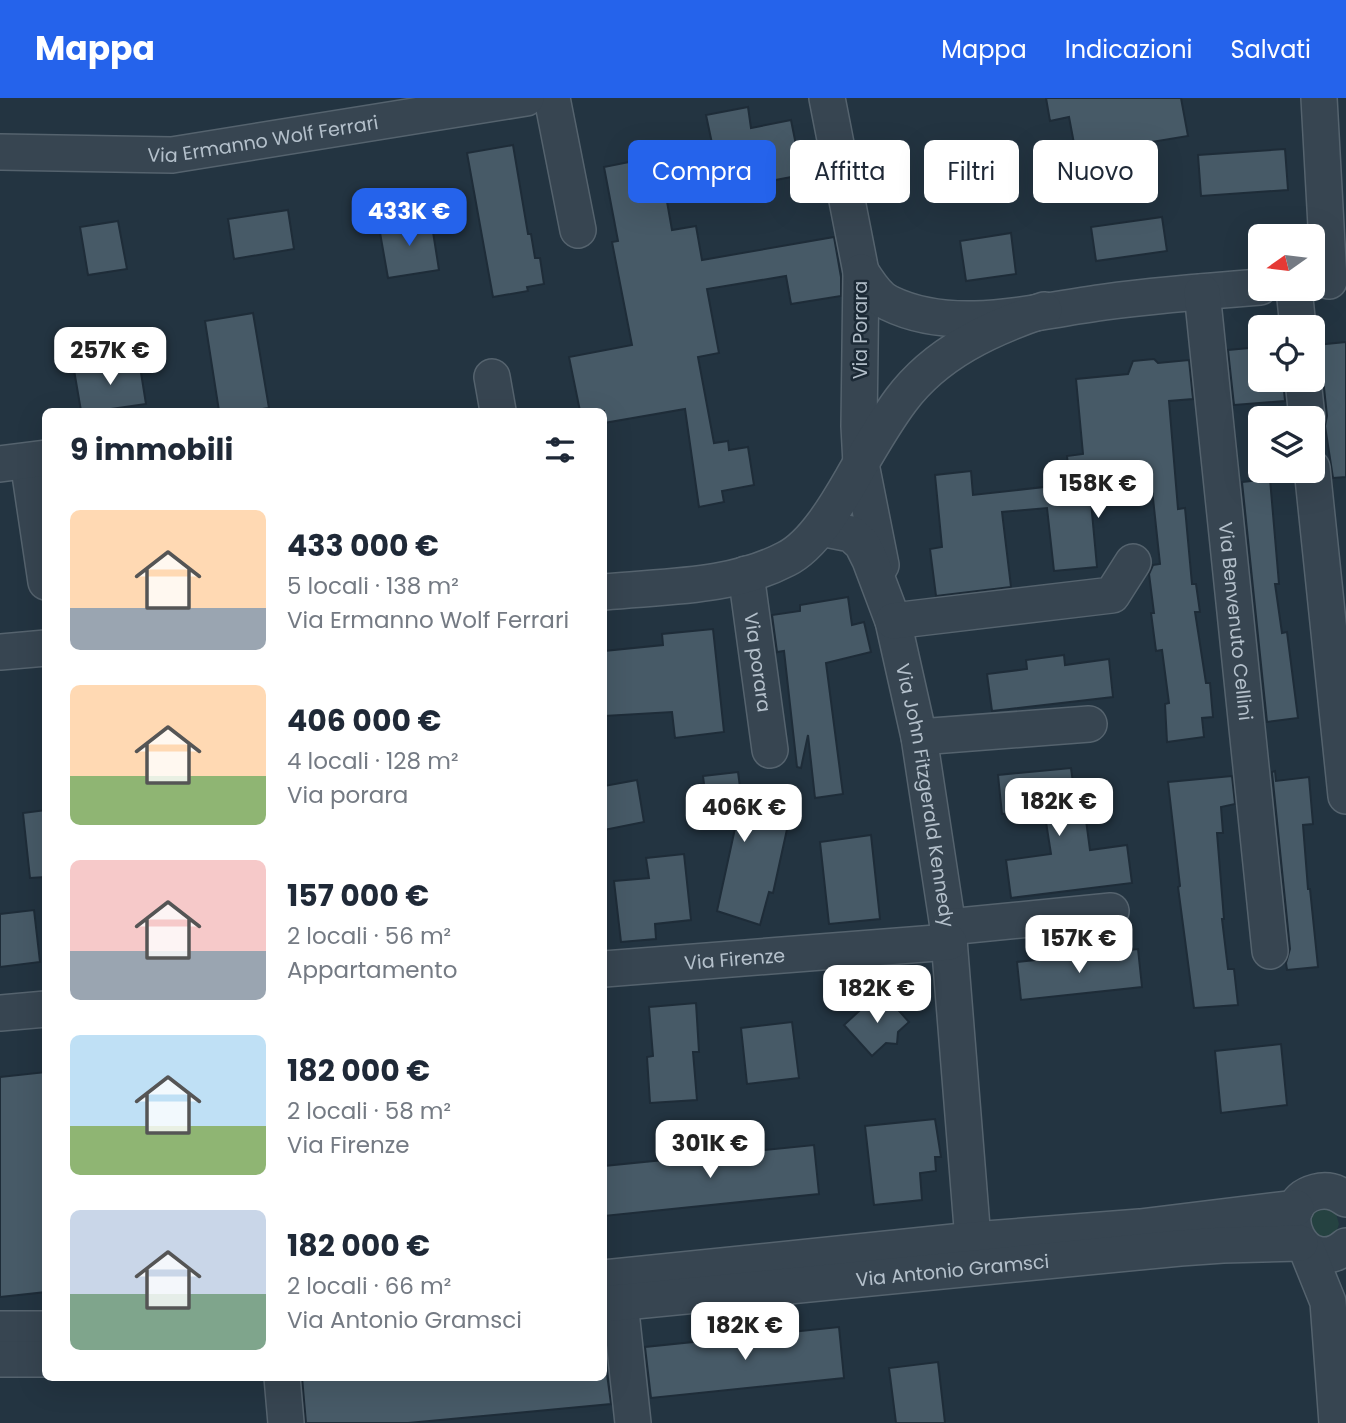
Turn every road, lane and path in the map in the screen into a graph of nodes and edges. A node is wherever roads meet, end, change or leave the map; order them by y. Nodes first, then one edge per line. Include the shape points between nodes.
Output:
1 (526, 98) edge
2 (552, 98) edge
3 (827, 98) edge
4 (1319, 98) edge
5 (0, 152) edge
6 (578, 230) dead end
7 (861, 272) junction
8 (1329, 281) edge
9 (1248, 288) edge
10 (1202, 292) junction
11 (1044, 310) junction
12 (492, 377) dead end
13 (497, 408) edge
14 (25, 461) edge
15 (861, 464) junction
16 (1314, 483) edge
17 (821, 528) junction
18 (42, 559) edge
19 (1133, 562) dead end
20 (746, 574) junction
21 (607, 592) edge
22 (890, 614) junction
23 (42, 648) edge
24 (0, 652) edge
25 (1089, 724) dead end
26 (919, 737) junction
27 (770, 750) dead end
28 (1346, 796) edge
29 (1111, 911) dead end
30 (949, 934) junction
31 (1270, 951) dead end
32 (607, 969) edge
33 (42, 1009) edge
34 (0, 1013) edge
35 (1346, 1199) edge
36 (1296, 1208) junction
37 (973, 1240) junction
38 (1303, 1246) junction
39 (1344, 1248) edge
40 (609, 1295) edge
41 (1328, 1302) junction
42 (0, 1329) edge
43 (42, 1329) edge
44 (0, 1359) edge
45 (42, 1359) edge
46 (282, 1381) edge
47 (286, 1423) edge
48 (633, 1423) edge
49 (1337, 1423) edge

1 - 5 street, Via Ermanno Wolf Ferrari via 172,155
2 - 6 street
3 - 7 street
4 - 8 street
7 - 11 street, Via Porara via 888,303 922,314 968,321
7 - 15 street, Via Porara
9 - 10 street, Via Porara
10 - 11 street, Via Porara
10 - 31 street, Via Benvenuto Cellini
11 - 15 street, Via Porara via 986,332 925,374 901,399
12 - 13 street
14 - 18 street
15 - 17 street, Via Porara
15 - 22 street, Via John Fitzgerald Kennedy
16 - 28 street
17 - 20 street, Via Porara via 788,558
17 - 22 street, Via John Fitzgerald Kennedy via 851,534 862,544
19 - 22 street via 1112,595
20 - 21 street, Via Porara via 729,580
20 - 27 street, Via porara
22 - 26 street, Via John Fitzgerald Kennedy
23 - 24 street
25 - 26 street
26 - 30 street, Via John Fitzgerald Kennedy
29 - 30 street, Via Firenze
30 - 32 street, Via Firenze
30 - 37 street, Via John Fitzgerald Kennedy
33 - 34 street
35 - 36 street via 1320,1191
36 - 37 street, Via Antonio Gramsci via 1140,1227
36 - 38 street via 1293,1226
37 - 40 street, Via Antonio Gramsci
38 - 39 street, Via Antonio Gramsci via 1325,1254
38 - 40 street, Via Antonio Gramsci via 1180,1248
38 - 41 street
39 - 41 street
40 - 48 street
41 - 49 street
42 - 43 street
44 - 45 street
46 - 47 street

